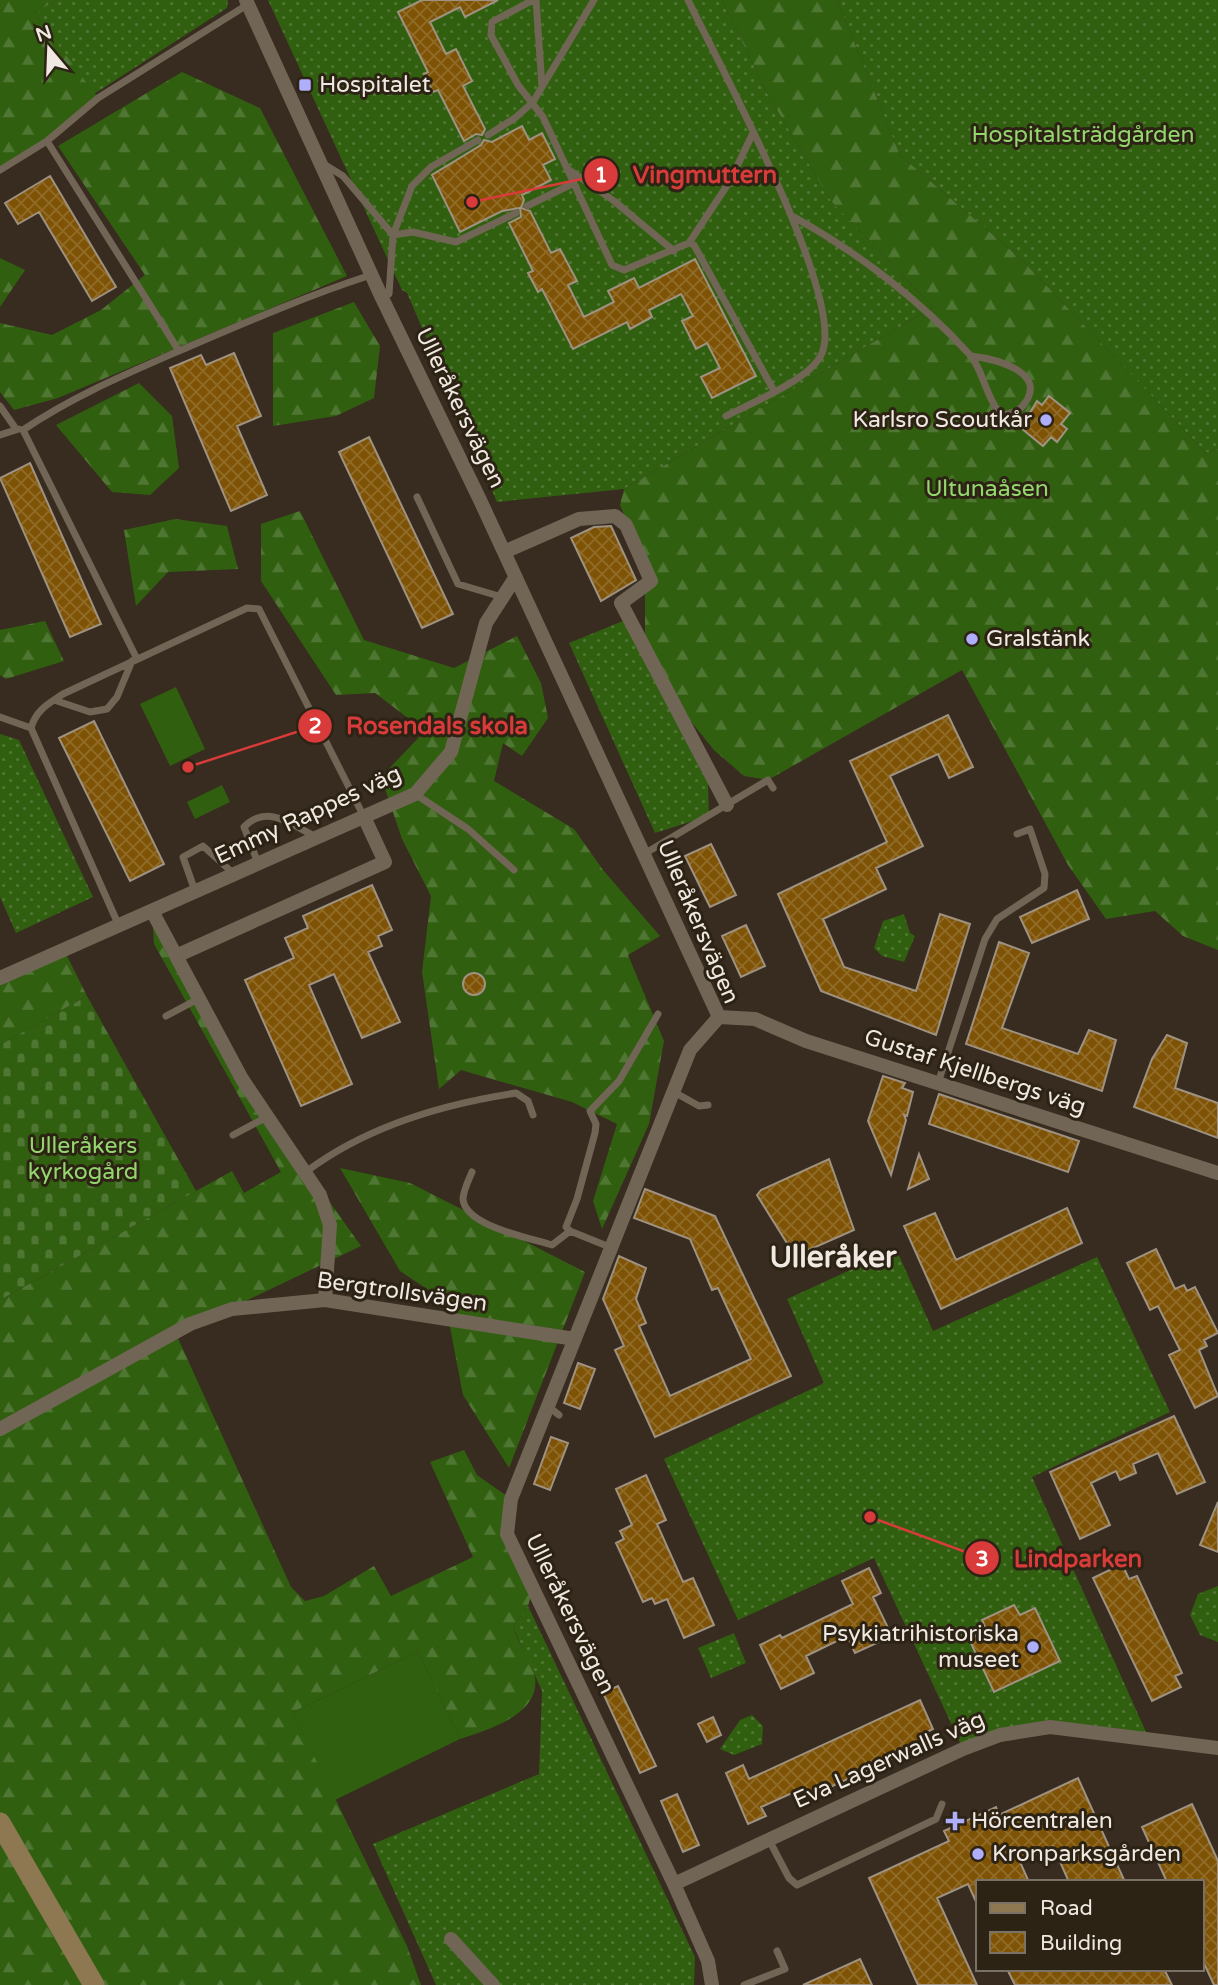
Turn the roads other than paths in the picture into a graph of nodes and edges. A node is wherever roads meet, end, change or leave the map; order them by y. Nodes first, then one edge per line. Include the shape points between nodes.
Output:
1 (534, 0) edge
2 (594, 0) edge
3 (688, 0) edge
4 (246, 3) edge
5 (542, 88) junction
6 (533, 102) junction
7 (753, 134) junction
8 (488, 135) dead end
9 (478, 140) dead end
10 (47, 141) junction
11 (320, 162) junction
12 (568, 169) junction
13 (0, 170) edge
14 (574, 183) junction
15 (527, 206) dead end
16 (516, 213) dead end
17 (793, 217) junction
18 (393, 236) junction
19 (690, 243) junction
20 (674, 251) junction
21 (371, 275) junction
22 (382, 298) junction
23 (179, 351) junction
24 (971, 356) junction
25 (774, 391) junction
26 (0, 406) edge
27 (726, 416) dead end
28 (19, 429) junction
29 (0, 435) edge
30 (417, 497) dead end
31 (504, 552) junction
32 (515, 578) junction
33 (502, 597) junction
34 (134, 660) junction
35 (54, 700) junction
36 (0, 718) edge
37 (31, 728) junction
38 (773, 788) dead end
39 (415, 794) junction
40 (727, 805) junction
41 (364, 817) junction
42 (1017, 834) dead end
43 (317, 838) junction
44 (644, 854) junction
45 (258, 864) junction
46 (514, 870) dead end
47 (235, 874) junction
48 (196, 892) junction
49 (152, 911) junction
50 (119, 926) junction
51 (176, 957) junction
52 (0, 978) edge
53 (199, 998) junction
54 (658, 1014) dead end
55 (166, 1016) dead end
56 (719, 1017) junction
57 (938, 1084) junction
58 (674, 1092) junction
59 (708, 1105) dead end
60 (533, 1115) dead end
61 (267, 1117) junction
62 (233, 1135) dead end
63 (307, 1171) junction
64 (472, 1172) dead end
65 (1218, 1173) edge
66 (570, 1231) junction
67 (612, 1248) junction
68 (325, 1300) junction
69 (575, 1339) junction
70 (0, 1429) edge
71 (1218, 1748) edge
72 (942, 1804) dead end
73 (0, 1823) edge
74 (769, 1840) junction
75 (674, 1884) junction
76 (451, 1939) dead end
77 (778, 1951) dead end
78 (94, 1985) edge
79 (493, 1985) edge
80 (712, 1985) edge
81 (744, 1985) edge

1 - 5 lane
1 - 6 lane via 500,15 490,28 518,85
2 - 5 lane
3 - 7 lane
4 - 10 lane via 98,99
4 - 11 street, Ulleråkersvägen
5 - 6 lane
6 - 8 lane
6 - 12 lane
7 - 17 lane
7 - 19 lane via 730,181
9 - 18 lane via 421,175 412,186
10 - 13 lane
10 - 23 lane
11 - 18 lane via 343,176
11 - 21 street, Ulleråkersvägen
12 - 14 lane
12 - 20 lane
14 - 15 lane
14 - 20 lane via 617,270
16 - 18 lane via 457,242 413,232
17 - 24 lane via 890,282
17 - 25 lane via 818,297 823,352 802,375
18 - 22 lane via 389,294
19 - 20 lane
19 - 25 lane via 697,248
21 - 22 street, Ulleråkersvägen
21 - 23 lane via 275,309
22 - 31 street, Ulleråkersvägen
23 - 28 lane via 64,402
24 - 24 lane via 999,412 1014,413 1024,405 1029,384 1019,370
25 - 27 lane
26 - 28 lane
28 - 29 lane
28 - 34 lane
30 - 33 lane via 458,584
31 - 32 street, Ulleråkersvägen
31 - 40 street via 579,519 615,516 626,525 651,581 621,603
32 - 33 street, Emmy Rappes väg
32 - 44 street, Ulleråkersvägen
33 - 39 street, Emmy Rappes väg via 485,623 451,752
34 - 35 lane
34 - 35 lane via 107,709 90,712
34 - 41 lane via 247,608 259,609
35 - 37 lane via 34,716
36 - 37 lane
37 - 50 lane
38 - 40 lane via 768,780
39 - 41 street, Emmy Rappes väg
39 - 46 lane via 468,829
40 - 44 lane
41 - 43 street, Emmy Rappes väg
41 - 51 street via 385,862
42 - 57 lane via 1030,829 1045,874 1044,888 997,919 985,939
43 - 45 street, Emmy Rappes väg
43 - 45 lane via 274,816 251,819 244,827
44 - 56 street, Ulleråkersvägen
45 - 47 street, Emmy Rappes väg
47 - 48 street, Emmy Rappes väg
47 - 48 lane via 204,846 183,857
48 - 49 street, Emmy Rappes väg
49 - 50 street, Emmy Rappes väg
49 - 51 street
50 - 52 street, Emmy Rappes väg
51 - 53 street
53 - 55 lane
53 - 61 street
54 - 66 lane via 620,1081 590,1111 595,1133 567,1220
56 - 57 street, Gustaf Kjellbergs väg via 755,1019 806,1041
56 - 58 street, Ulleråkersvägen via 691,1050
57 - 65 street, Gustaf Kjellbergs väg
58 - 59 lane via 699,1106
58 - 67 street, Ulleråkersvägen
60 - 63 lane via 528,1101 516,1093 427,1113 337,1149
61 - 62 lane
61 - 63 street
63 - 68 street via 330,1225
64 - 66 lane via 463,1198 469,1214 482,1222 552,1245
66 - 67 lane
67 - 69 street, Ulleråkersvägen
68 - 69 street, Bergtrollsvägen
68 - 70 street, Bergtrollsvägen via 232,1309 190,1324
69 - 75 street, Ulleråkersvägen via 554,1411 511,1499 507,1534
71 - 74 street, Eva Lagerwalls väg via 1051,1727 1000,1735
72 - 74 lane via 936,1819 797,1885
73 - 78 main road
74 - 75 street, Eva Lagerwalls väg
75 - 80 street, Ulleråkersvägen via 708,1961
76 - 79 street
77 - 81 lane via 785,1969

